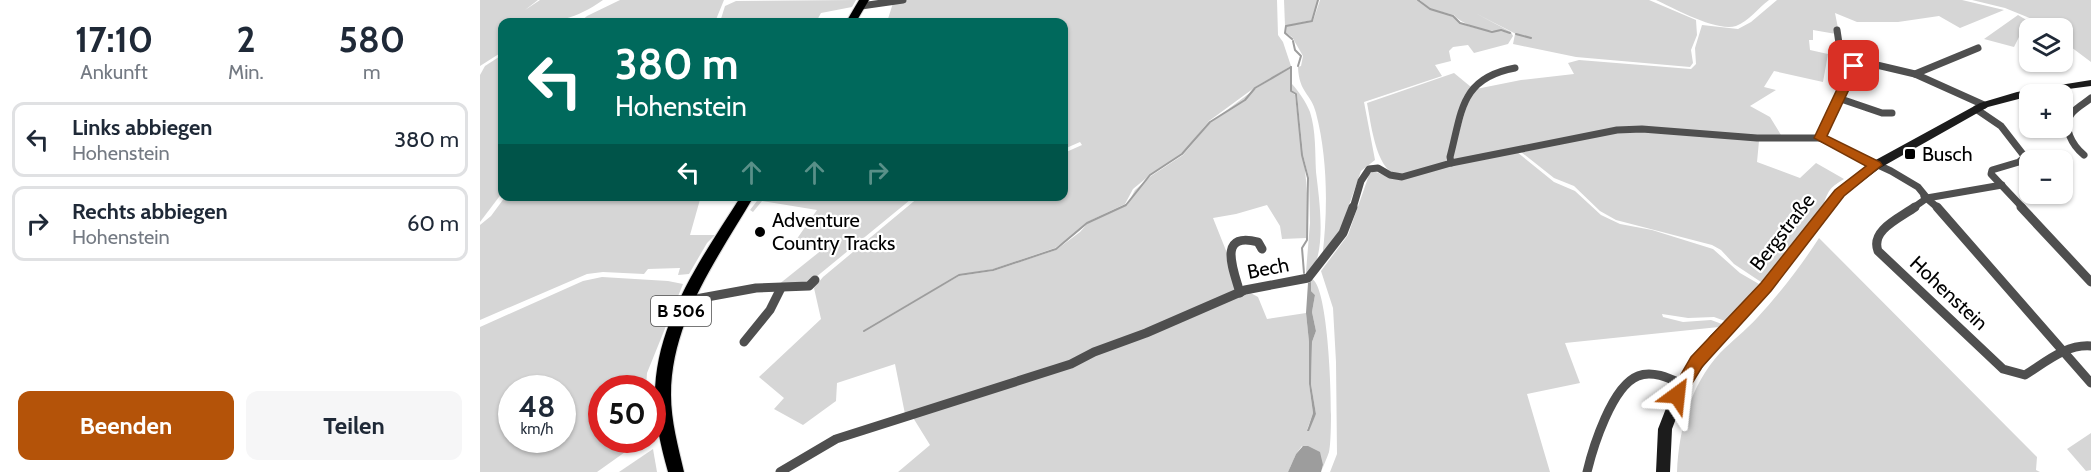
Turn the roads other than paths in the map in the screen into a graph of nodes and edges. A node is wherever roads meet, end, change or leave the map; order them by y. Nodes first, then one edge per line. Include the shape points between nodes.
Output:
1 (903, 0) edge
2 (862, 3) edge
3 (853, 18) edge
4 (1837, 30) dead end
5 (1978, 48) dead end
6 (1864, 62) junction
7 (1515, 68) dead end
8 (1915, 74) junction
9 (2091, 83) edge
10 (1838, 98) junction
11 (2091, 98) edge
12 (1980, 107) junction
13 (1892, 113) dead end
14 (1820, 138) junction
15 (2084, 155) dead end
16 (1451, 163) junction
17 (1876, 165) junction
18 (2002, 186) junction
19 (1927, 198) junction
20 (745, 201) edge
21 (1262, 249) dead end
22 (815, 280) dead end
23 (2091, 282) edge
24 (781, 288) junction
25 (1240, 292) junction
26 (685, 301) junction
27 (744, 342) dead end
28 (2091, 346) edge
29 (2062, 351) junction
30 (2091, 383) edge
31 (1682, 384) junction
32 (676, 472) edge
33 (780, 472) edge
34 (1587, 472) edge
35 (1663, 472) edge

1 - 2 street
2 - 3 main road
4 - 6 street via 1842,55
5 - 8 street
6 - 8 street
6 - 10 street via 1854,66
7 - 16 street via 1495,71 1467,96
8 - 12 street
9 - 12 main road, Bergstraße via 2017,95
10 - 13 street
10 - 14 street
11 - 15 street via 2067,121 2072,141
12 - 17 main road, Bergstraße
12 - 18 street via 2025,157 1992,170
14 - 16 street via 1617,130
14 - 17 street
16 - 25 street, Bech via 1401,177 1390,176 1378,168 1367,171 1347,225 1313,273 1297,281
17 - 19 street
17 - 31 main road, Bergstraße via 1839,193 1766,287 1715,340
18 - 19 street
18 - 23 street
19 - 29 street
19 - 29 street, Hohenstein via 1878,234 1878,251 2003,369 2025,375
20 - 26 main road, B 506
21 - 25 street, Bech via 1249,240 1232,246 1230,254
22 - 24 street via 809,286
24 - 26 street via 756,288
24 - 27 street via 770,310
25 - 33 street via 1071,364 836,439
26 - 32 main road, B 506 via 663,372 663,412
28 - 29 street via 2078,345
29 - 30 street
31 - 34 street via 1653,375 1636,376 1628,383 1605,420
31 - 35 main road, Bergstraße via 1665,429

